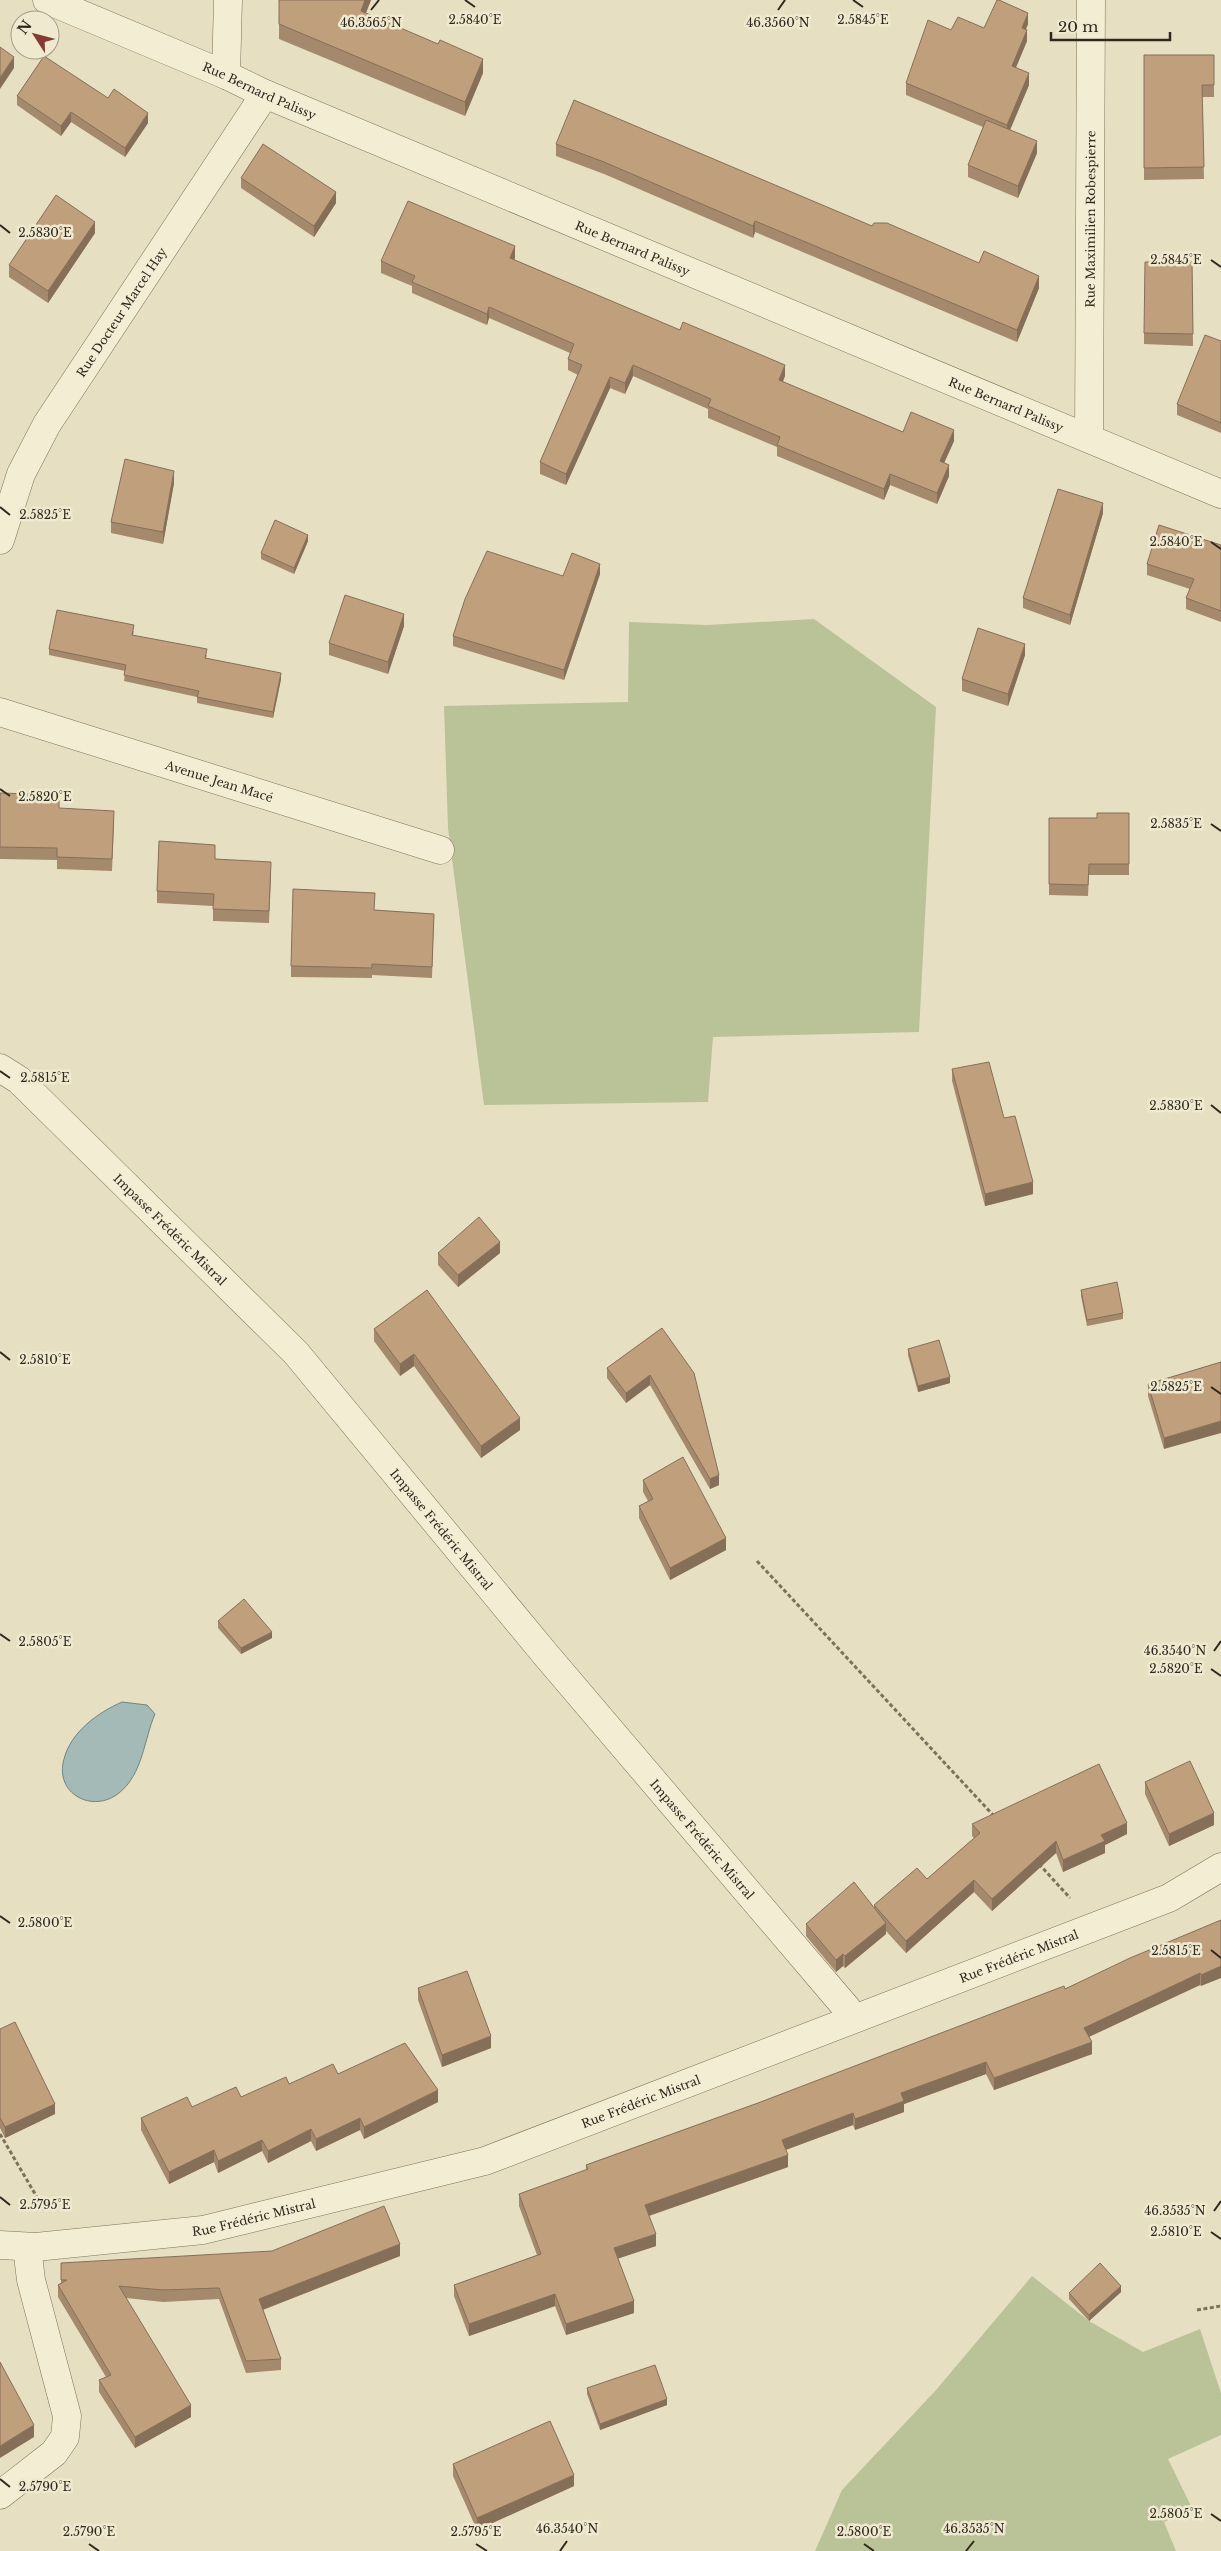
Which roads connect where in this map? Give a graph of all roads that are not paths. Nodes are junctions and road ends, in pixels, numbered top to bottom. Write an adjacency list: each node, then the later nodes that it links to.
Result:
1 (47, 0): 4 (street, Rue Bernard Palissy)
2 (228, 0): 4 (street)
3 (1091, 0): 6 (street, Rue Maximilien Robespierre)
4 (226, 75): 5 (street, Rue Bernard Palissy)
5 (264, 94): 6 (street, Rue Bernard Palissy); 8 (street, Rue Docteur Marcel Hay)
6 (1090, 438): 7 (street, Rue Bernard Palissy)
7 (1221, 494)
8 (0, 540)
9 (0, 712): 10 (street, Avenue Jean Macé)
10 (440, 850)
11 (0, 1068): 13 (street, Impasse Frédéric Mistral)
12 (1221, 1867): 13 (street, Rue Frédéric Mistral)
13 (855, 2018): 15 (street, Rue Frédéric Mistral)
14 (0, 2245): 15 (street, Rue Frédéric Mistral)
15 (42, 2246): 16 (street)
16 (0, 2495)

